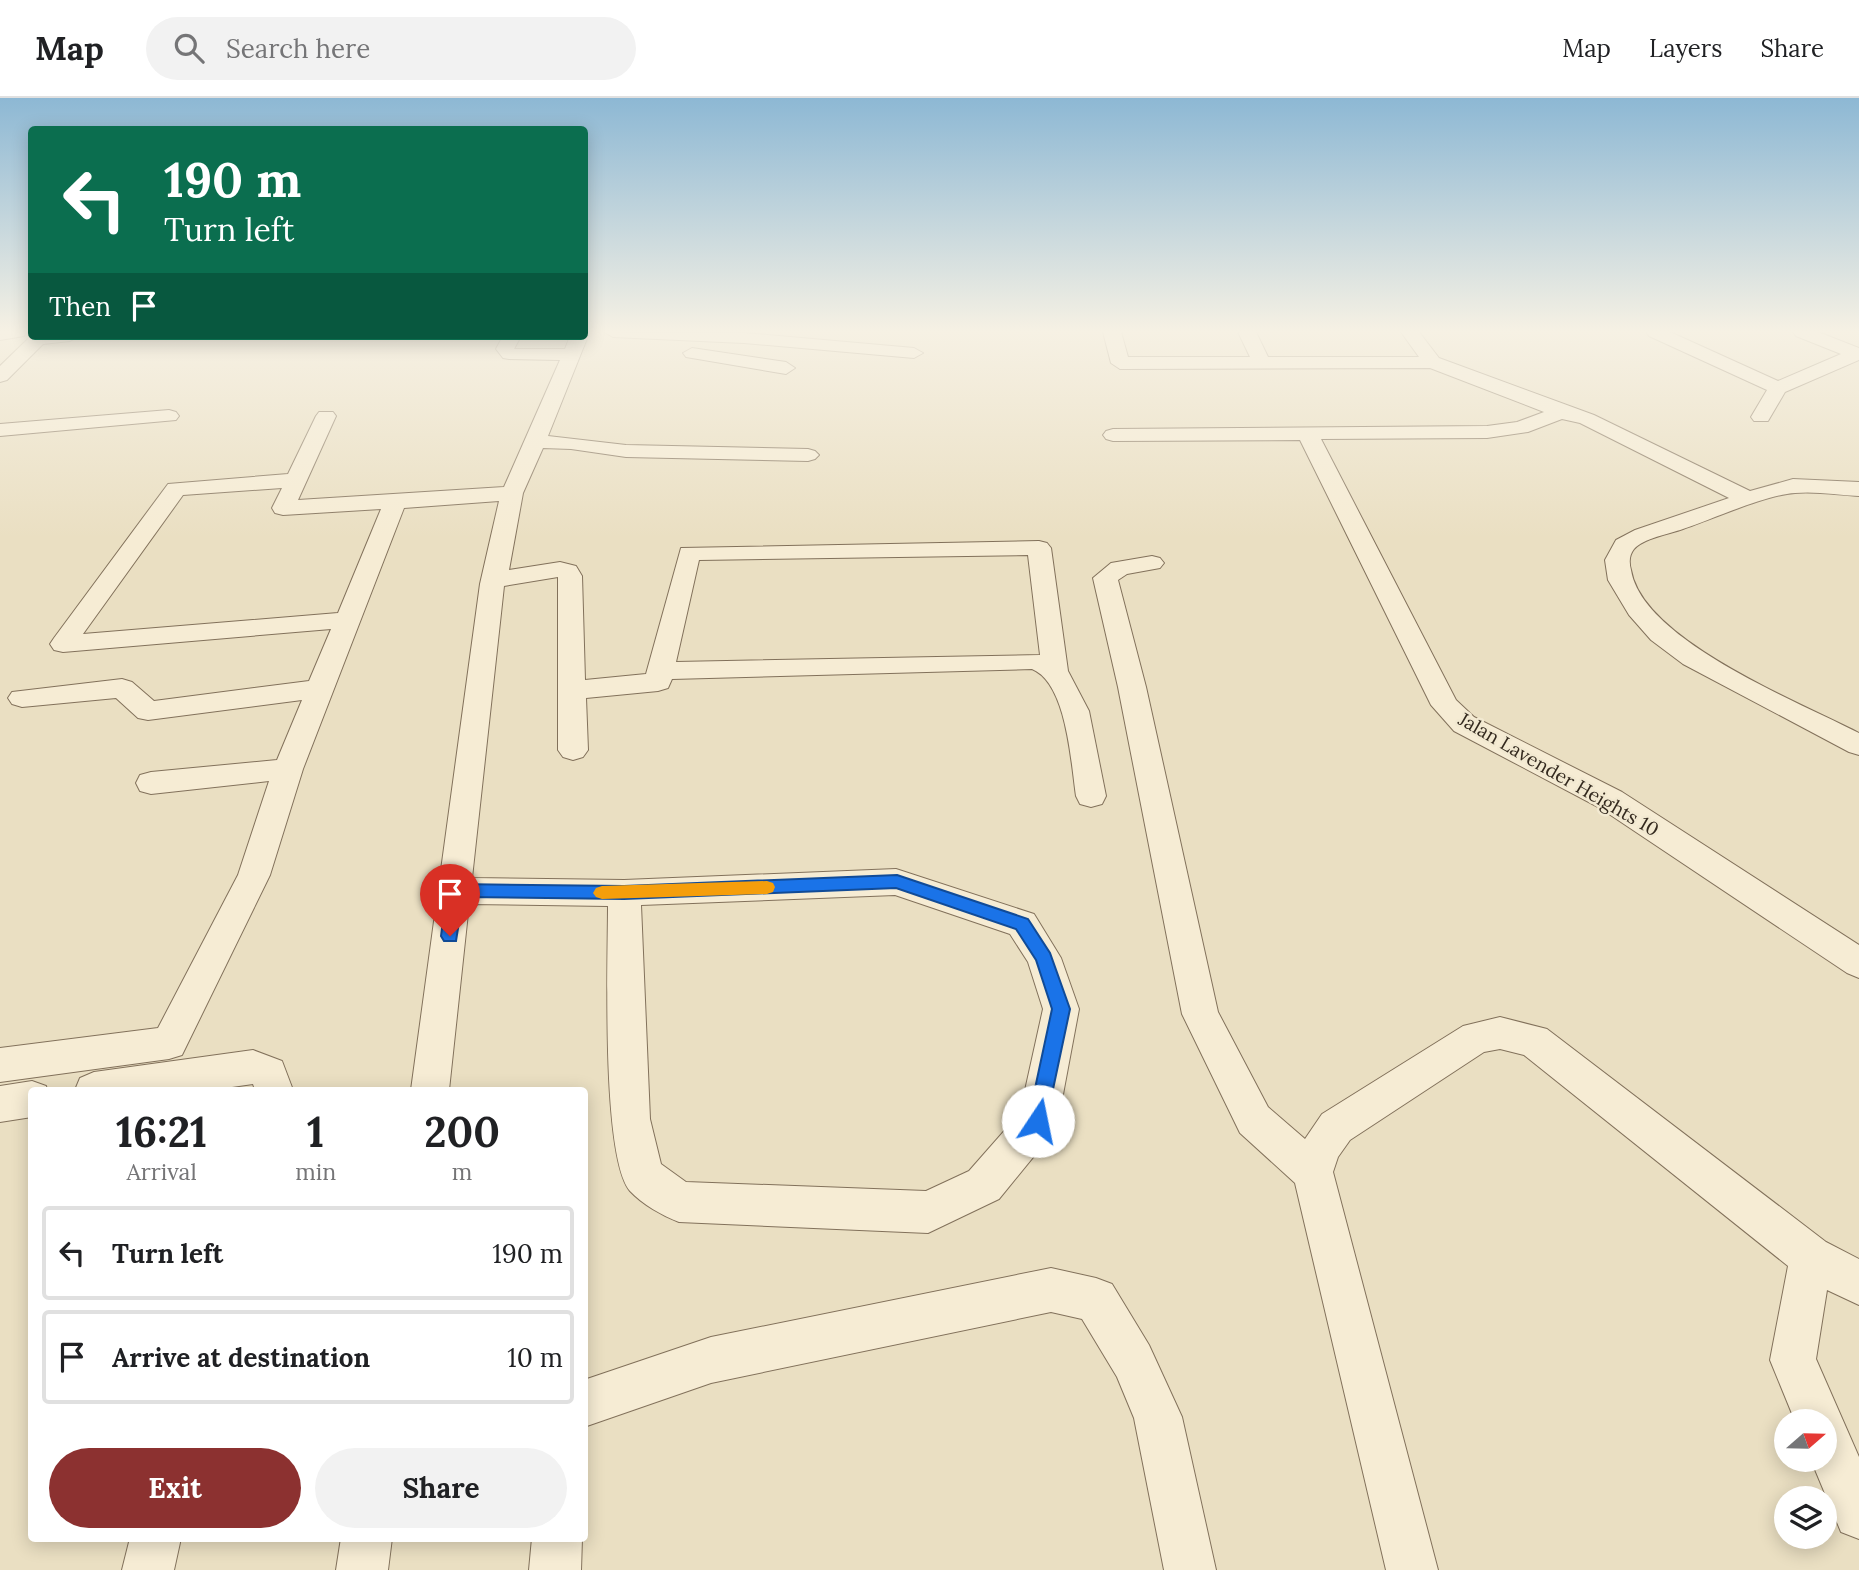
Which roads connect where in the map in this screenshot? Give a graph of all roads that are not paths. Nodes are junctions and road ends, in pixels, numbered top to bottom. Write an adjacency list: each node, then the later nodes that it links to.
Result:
1 (553, 401): 11 (street)
2 (1533, 401): 4 (street)
3 (1770, 401): 7 (street)
4 (1562, 412): 9 (street); 16 (street)
5 (169, 416): 8 (street)
6 (326, 416): 13 (street)
7 (1761, 417)
8 (0, 430)
9 (1307, 433): 10 (street); 33 (street, Jalan Lavender Heights 10)
10 (1113, 435)
11 (536, 442): 12 (street); 15 (street)
12 (808, 455)
13 (296, 480): 17 (street); 20 (street)
14 (1859, 489): 16 (street)
15 (512, 493): 17 (street); 19 (street)
16 (1748, 499): 26 (street)
17 (395, 502): 20 (street)
18 (1152, 562): 40 (street)
19 (495, 580): 24 (street); 31 (street)
20 (348, 620): 23 (street)
21 (661, 671): 22 (street); 22 (street); 24 (street)
22 (1055, 671): 30 (street)
23 (320, 689): 25 (street); 28 (street)
24 (572, 690): 27 (street)
25 (22, 698)
26 (1859, 745)
27 (573, 750)
28 (288, 768): 29 (street); 34 (street)
29 (151, 783)
30 (1091, 796)
31 (455, 891): 32 (street); 37 (street)
32 (624, 893): 32 (street)
33 (1859, 962)
34 (0, 1065)
35 (115, 1087): 36 (street)
36 (273, 1087)
37 (430, 1087)
38 (28, 1100): 39 (street)
39 (0, 1104)
40 (1313, 1172): 41 (street); 54 (street)
41 (1811, 1257): 42 (street); 44 (street)
42 (1859, 1283)
43 (588, 1403): 53 (street)
44 (1814, 1409)
45 (1838, 1466): 46 (street)
46 (1859, 1514)
47 (155, 1542): 50 (street)
48 (366, 1542): 51 (street)
49 (557, 1542): 52 (street)
50 (148, 1570)
51 (362, 1570)
52 (555, 1570)
53 (1191, 1570)
54 (1412, 1570)

